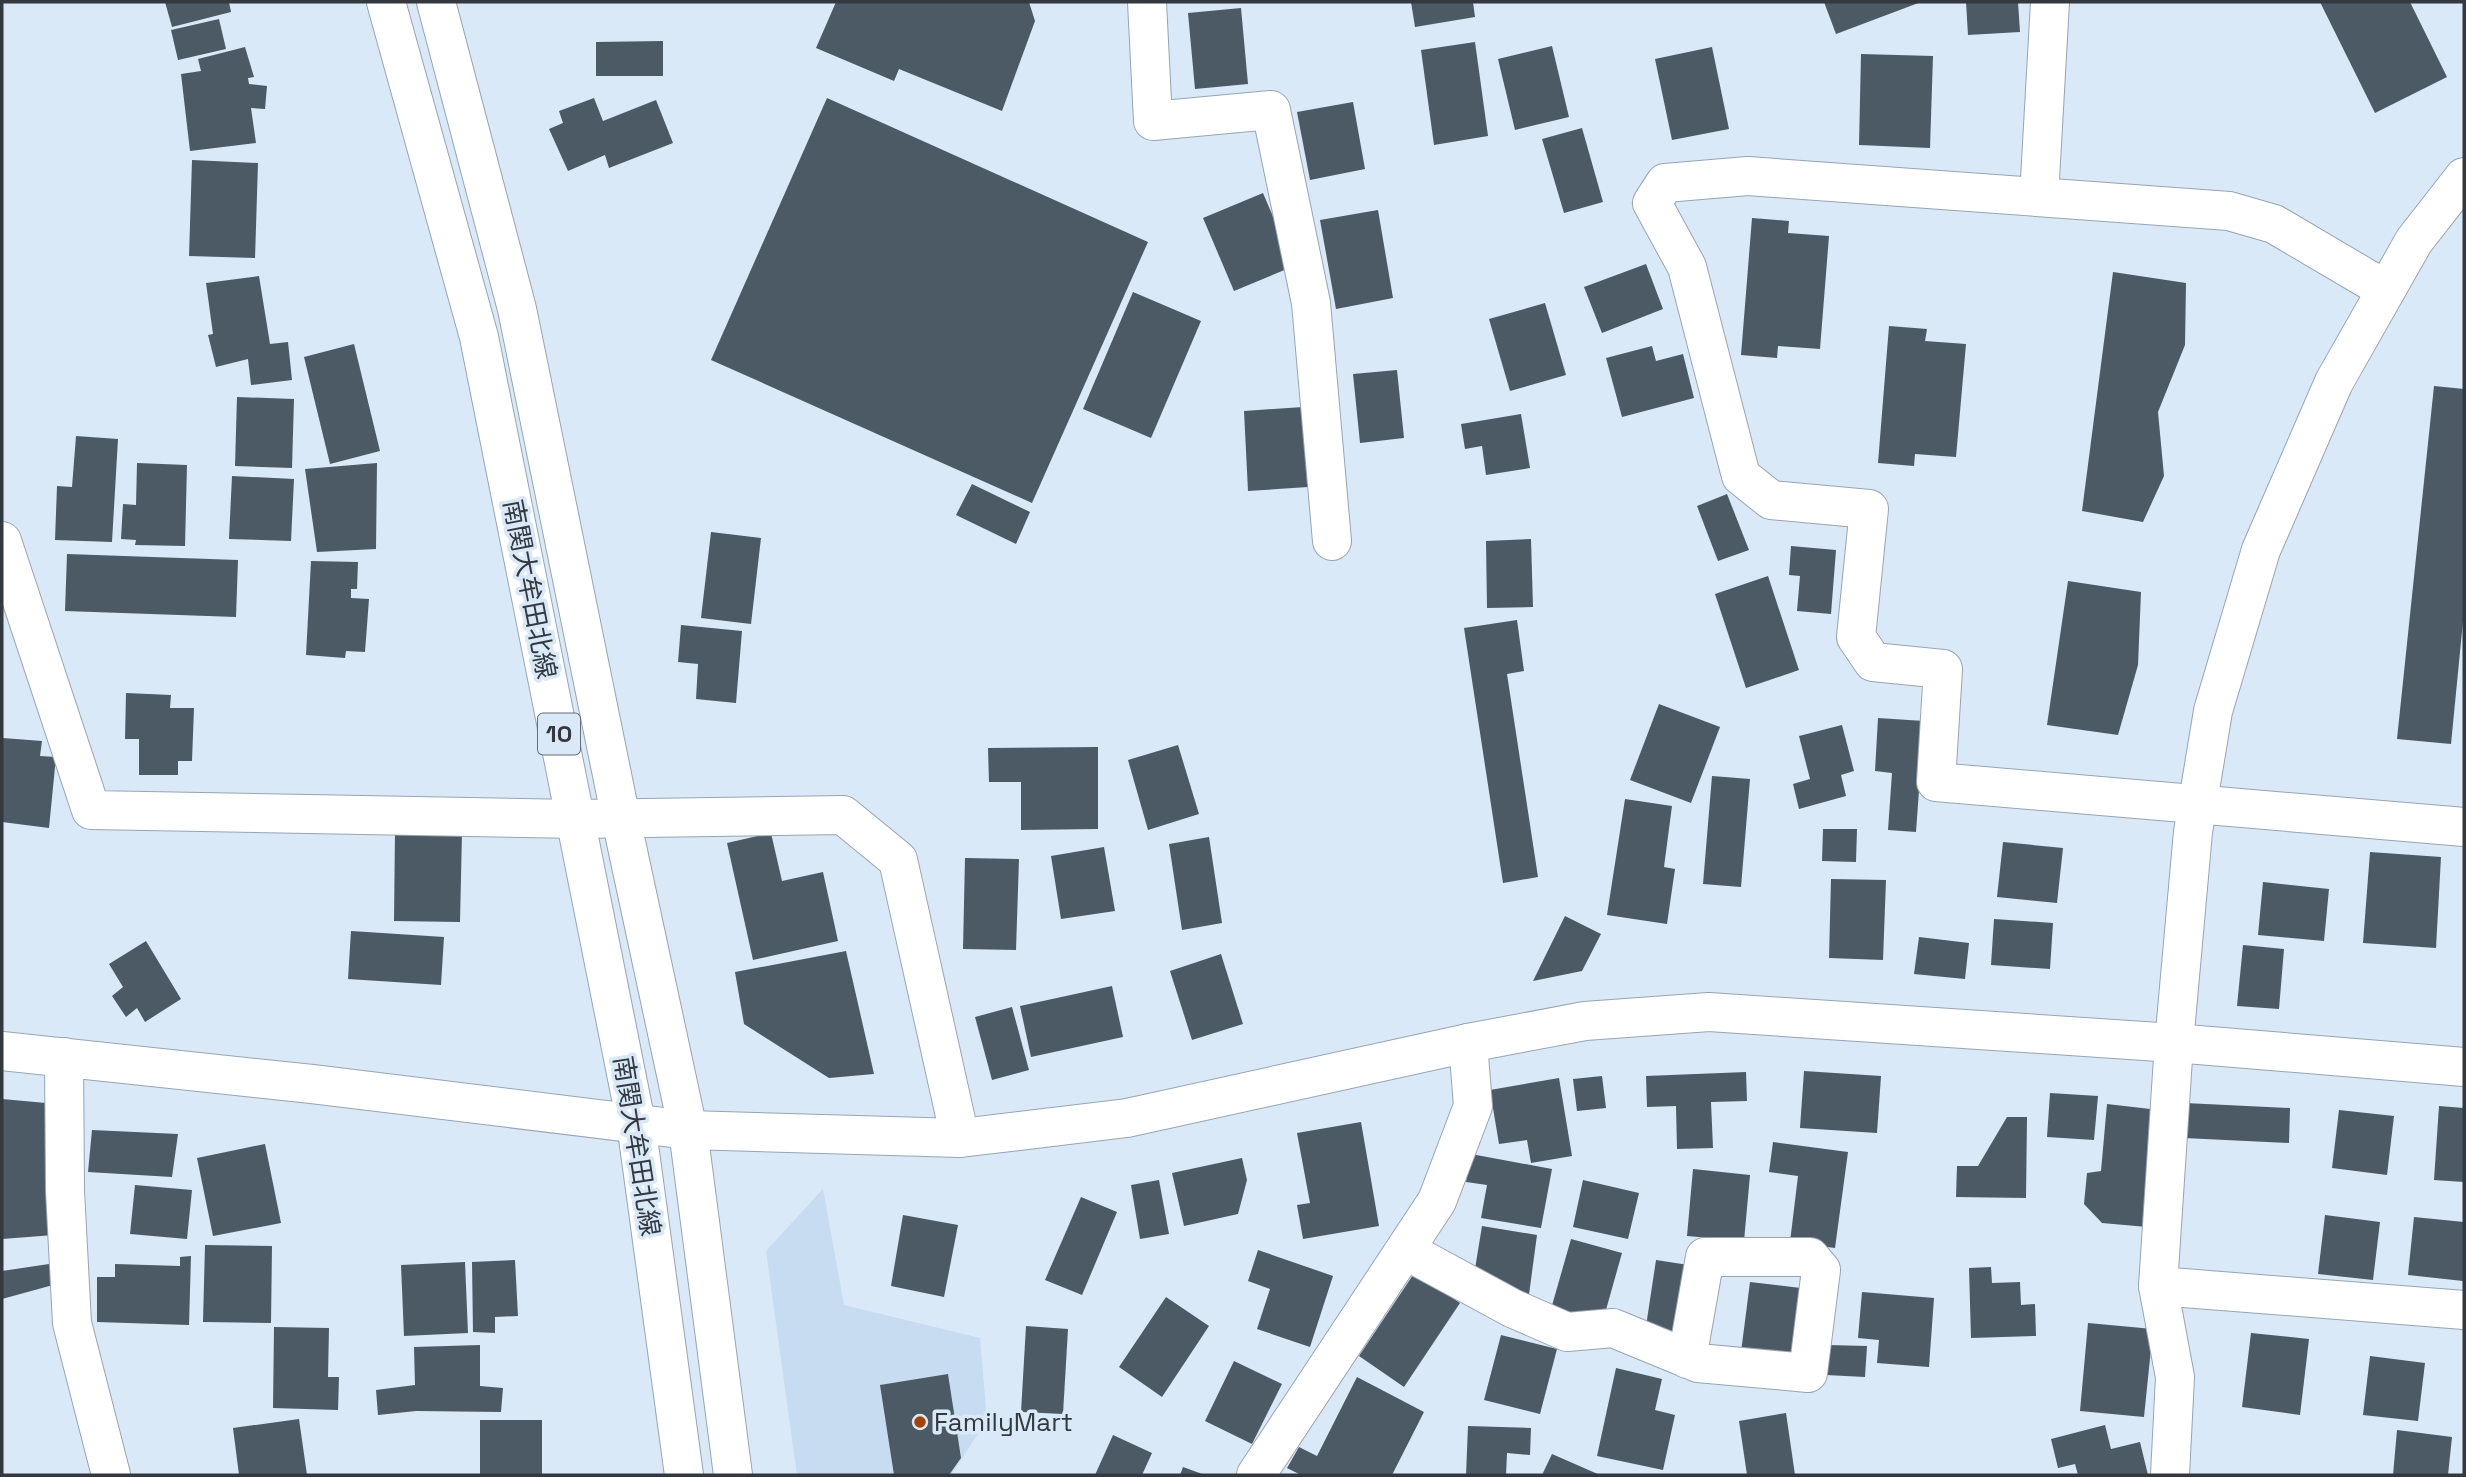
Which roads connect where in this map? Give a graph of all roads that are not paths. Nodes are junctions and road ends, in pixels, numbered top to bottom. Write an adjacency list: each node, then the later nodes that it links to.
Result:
1 (386, 2): 12 (street, 南関大牟田北線 / 10)
2 (436, 2): 11 (street, 南関大牟田北線 / 10)
3 (1147, 2): 9 (street)
4 (2050, 2): 6 (street)
5 (2464, 177): 7 (street)
6 (2039, 197): 7 (street); 10 (street)
7 (2386, 290): 10 (street)
8 (2, 541): 12 (street)
9 (1332, 541)
10 (2198, 805): 13 (street); 15 (street)
11 (621, 819): 12 (street); 20 (street, 南関大牟田北線 / 10); 21 (street)
12 (576, 820): 19 (street, 南関大牟田北線 / 10)
13 (2464, 827)
14 (1468, 1043): 15 (street); 21 (street); 22 (street)
15 (2174, 1043): 18 (street); 23 (street)
16 (2, 1051): 17 (street)
17 (64, 1057): 19 (street); 27 (street)
18 (2464, 1067)
19 (636, 1123): 20 (street); 28 (street, 南関大牟田北線 / 10)
20 (688, 1130): 21 (street); 29 (street, 南関大牟田北線 / 10)
21 (960, 1138)
22 (1405, 1250): 25 (street); 26 (street)
23 (2158, 1286): 24 (street); 30 (street)
24 (2464, 1310)
25 (1687, 1359)
26 (1260, 1473)
27 (111, 1475)
28 (684, 1475)
29 (733, 1475)
30 (2170, 1475)

